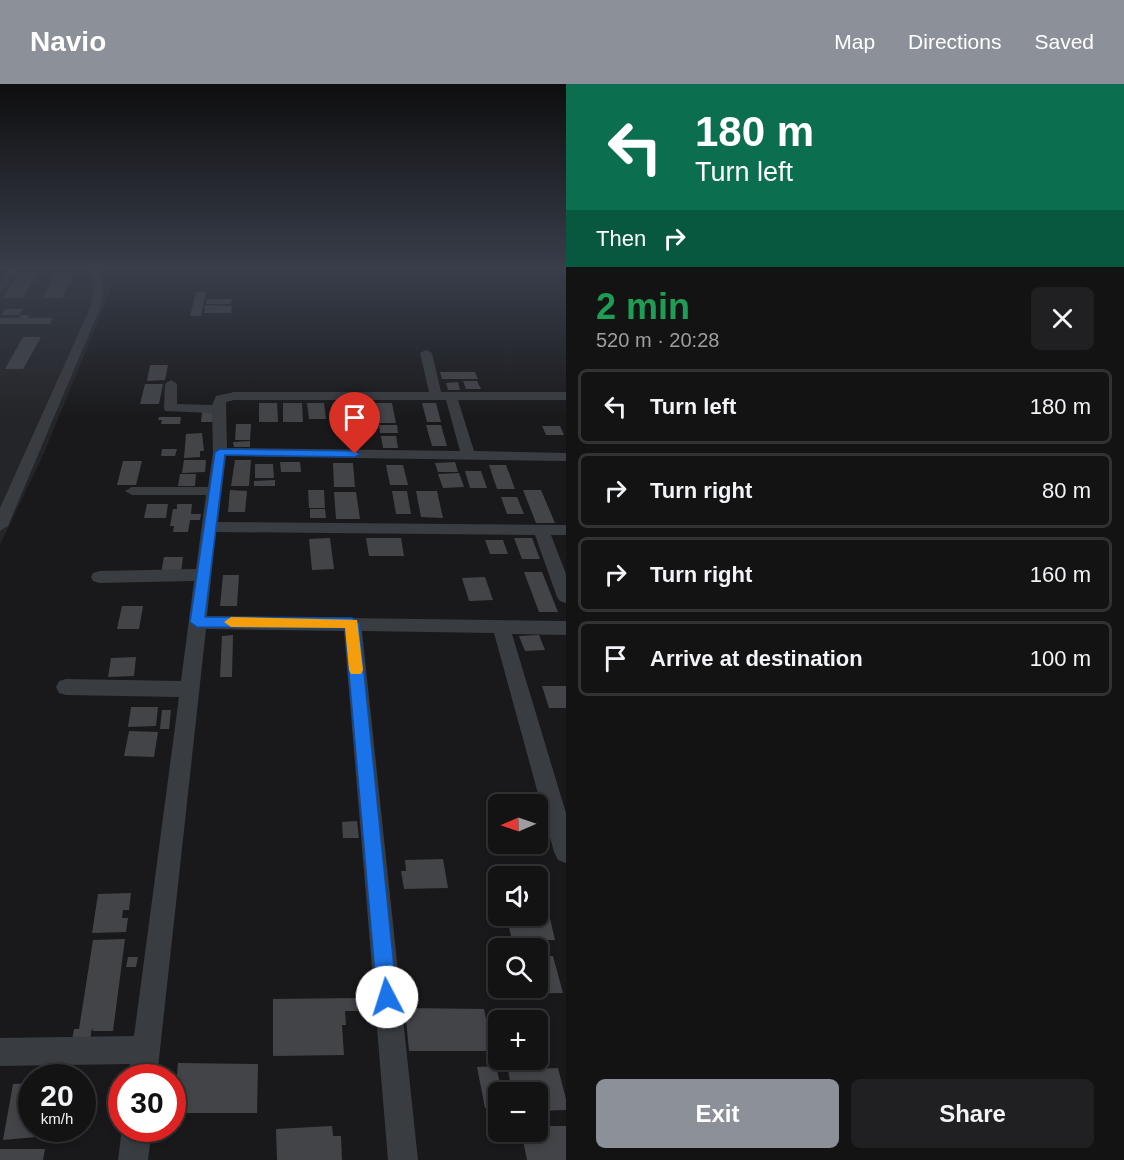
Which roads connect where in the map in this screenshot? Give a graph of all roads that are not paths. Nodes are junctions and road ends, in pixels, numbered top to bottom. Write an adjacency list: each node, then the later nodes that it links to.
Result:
1 (91, 318): 13 (street)
2 (426, 353): 4 (street)
3 (171, 384): 7 (street)
4 (436, 396): 5 (street); 7 (street)
5 (451, 396): 6 (street); 9 (street)
6 (566, 396)
7 (218, 409): 8 (street)
8 (220, 452): 9 (street); 12 (street)
9 (468, 456): 10 (street)
10 (566, 457)
11 (132, 491): 12 (street)
12 (215, 491): 14 (street)
13 (0, 526)
14 (208, 527): 15 (street); 17 (street)
15 (541, 530): 16 (street); 19 (street)
16 (566, 530)
17 (204, 575): 18 (street); 20 (street)
18 (99, 577)
19 (566, 597)
20 (197, 622): 21 (street); 25 (street)
21 (352, 623): 22 (street); 31 (street)
22 (501, 626): 23 (street); 26 (street)
23 (566, 628)
24 (66, 687): 25 (street)
25 (190, 689): 28 (street)
26 (566, 852)
27 (0, 1052): 28 (street)
28 (144, 1063)
29 (135, 1142): 30 (street)
30 (133, 1160)
31 (402, 1160)

